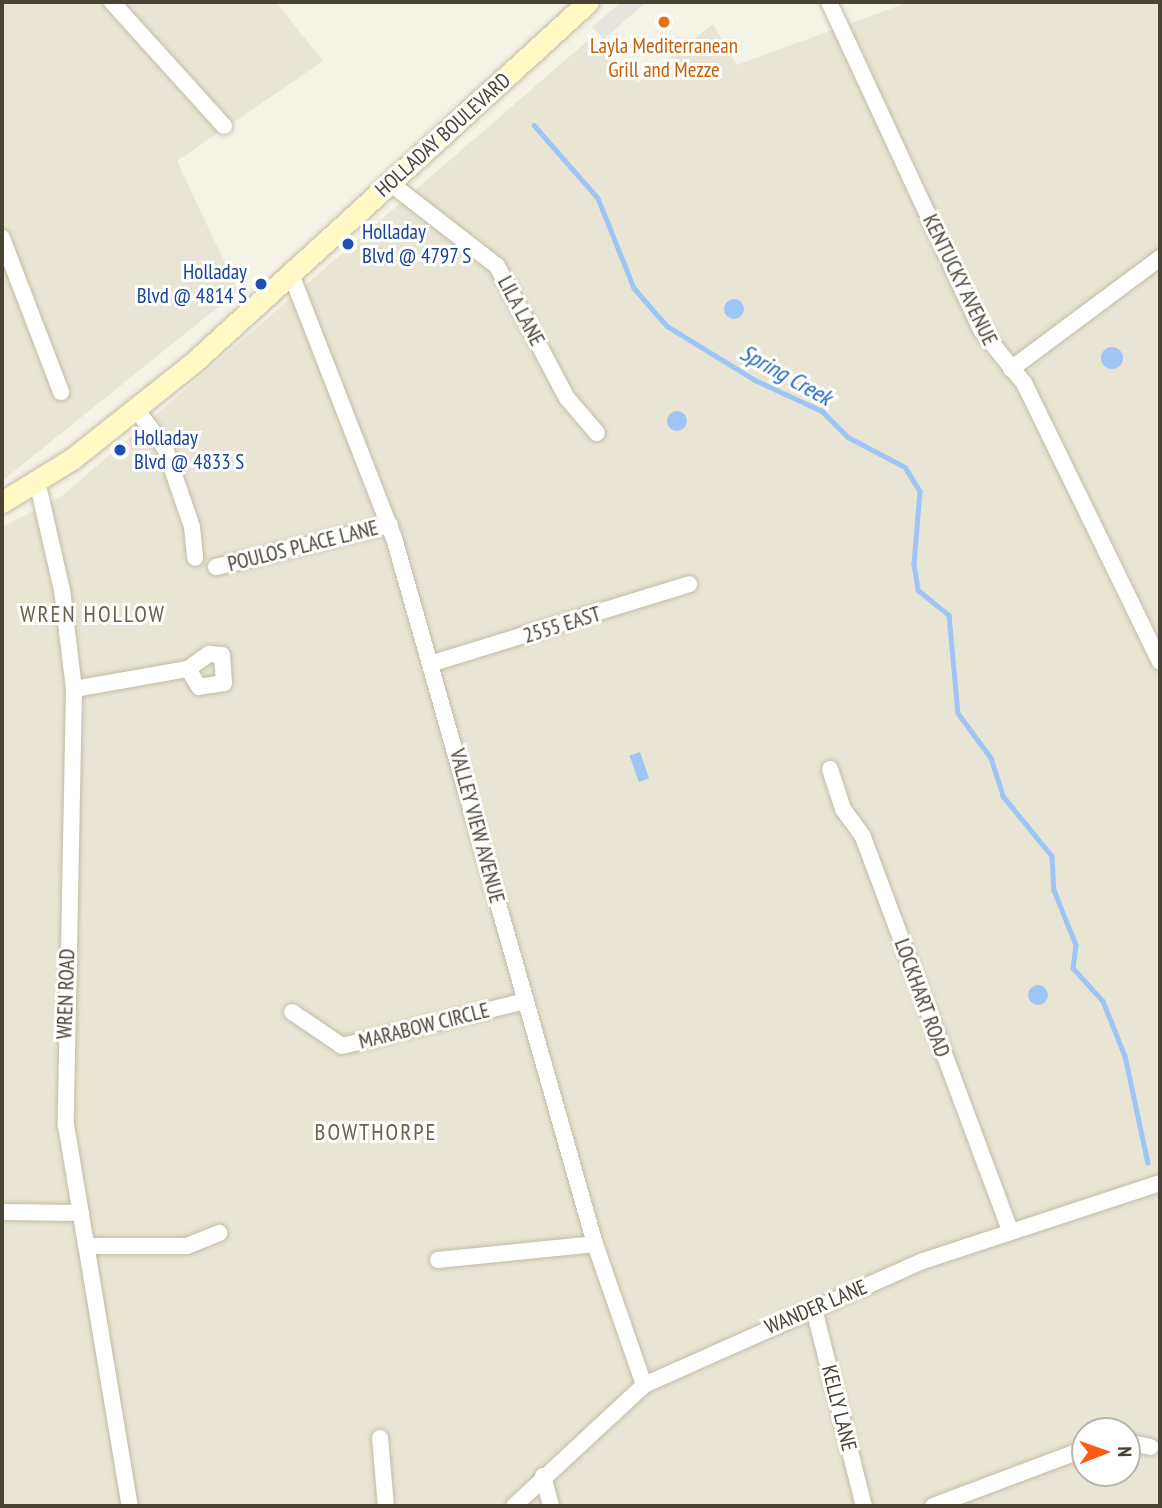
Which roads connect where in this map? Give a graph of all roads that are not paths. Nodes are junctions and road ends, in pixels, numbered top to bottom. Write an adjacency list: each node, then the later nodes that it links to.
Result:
1 (112, 2): 4 (street)
2 (588, 2): 5 (main road, HOLLADAY BOULEVARD)
3 (829, 2): 9 (street, KENTUCKY AVENUE)
4 (225, 126)
5 (390, 183): 8 (main road, HOLLADAY BOULEVARD); 12 (street, LILA LANE)
6 (2, 238): 10 (street)
7 (1160, 258): 9 (street)
8 (291, 274): 11 (main road, HOLLADAY BOULEVARD); 15 (street, VALLEY VIEW AVENUE)
9 (1011, 369): 20 (street, KENTUCKY AVENUE)
10 (61, 392)
11 (136, 410): 13 (main road, HOLLADAY BOULEVARD); 16 (street)
12 (597, 433)
13 (37, 481): 14 (main road, HOLLADAY BOULEVARD); 22 (street, WREN ROAD)
14 (2, 502)
15 (390, 525): 17 (street, POULOS PLACE LANE); 19 (street, VALLEY VIEW AVENUE)
16 (195, 558)
17 (216, 567)
18 (689, 584): 19 (street, 2555 EAST)
19 (433, 663): 24 (street, VALLEY VIEW AVENUE)
20 (1160, 663)
21 (188, 669): 22 (street)
22 (74, 689): 28 (street, WREN ROAD)
23 (830, 769): 29 (street, LOCKHART ROAD)
24 (525, 1001): 25 (street, MARABOW CIRCLE); 31 (street, VALLEY VIEW AVENUE)
25 (292, 1012)
26 (1160, 1183): 29 (street, WANDER LANE)
27 (2, 1212): 28 (street)
28 (81, 1213): 32 (street, WREN ROAD)
29 (1010, 1230): 34 (street, WANDER LANE)
30 (220, 1233): 32 (street)
31 (595, 1244): 33 (street); 35 (street, VALLEY VIEW AVENUE)
32 (86, 1246): 41 (street, WREN ROAD)
33 (438, 1260)
34 (814, 1309): 35 (street, WANDER LANE); 45 (street, KELLY LANE)
35 (644, 1385): 40 (street, WANDER LANE)
36 (380, 1438): 42 (street)
37 (1141, 1445): 38 (street)
38 (1150, 1447)
39 (1071, 1454): 46 (street)
40 (543, 1475): 43 (street, WANDER LANE); 44 (street)
41 (130, 1506)
42 (386, 1506)
43 (514, 1506)
44 (551, 1506)
45 (864, 1506)
46 (933, 1506)

